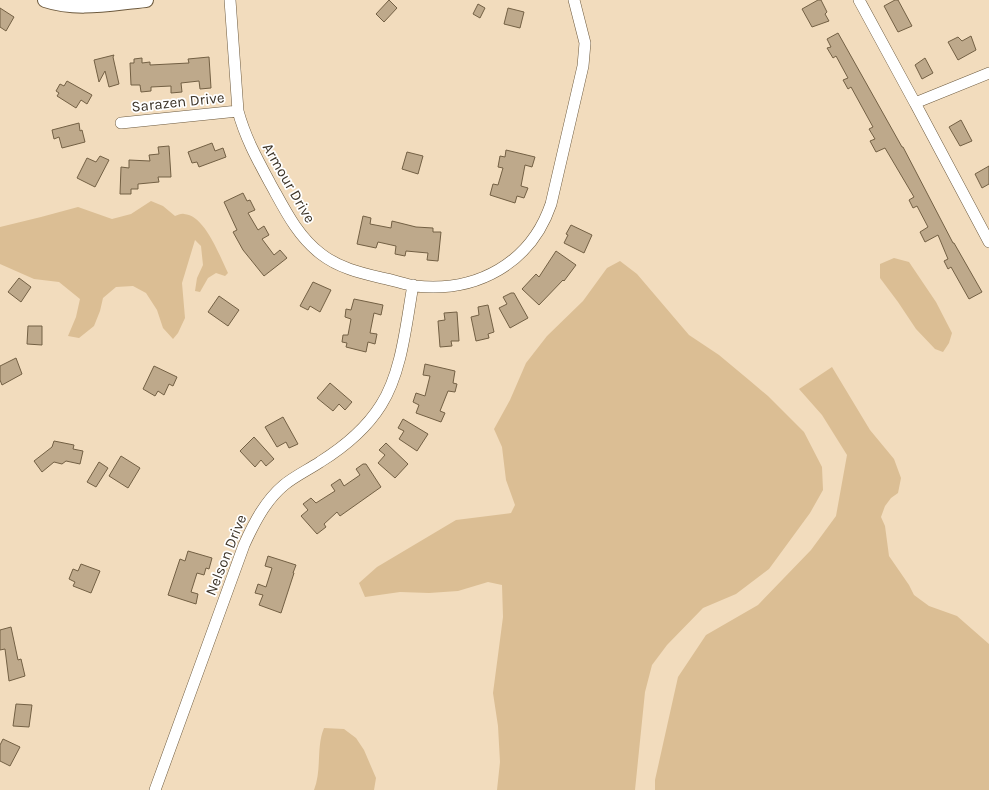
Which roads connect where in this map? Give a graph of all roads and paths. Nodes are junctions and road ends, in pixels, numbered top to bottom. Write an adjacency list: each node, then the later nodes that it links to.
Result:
1 (45, 0): 2 (street)
2 (146, 0)
3 (230, 0): 8 (street, Armour Drive)
4 (574, 0): 11 (street, Armour Drive)
5 (859, 0): 7 (street)
6 (989, 72): 7 (street)
7 (916, 103): 10 (street)
8 (238, 111): 9 (street, Sarazen Drive); 11 (street, Armour Drive)
9 (121, 123)
10 (989, 242)
11 (413, 285): 12 (street, Nelson Drive)
12 (155, 790)

